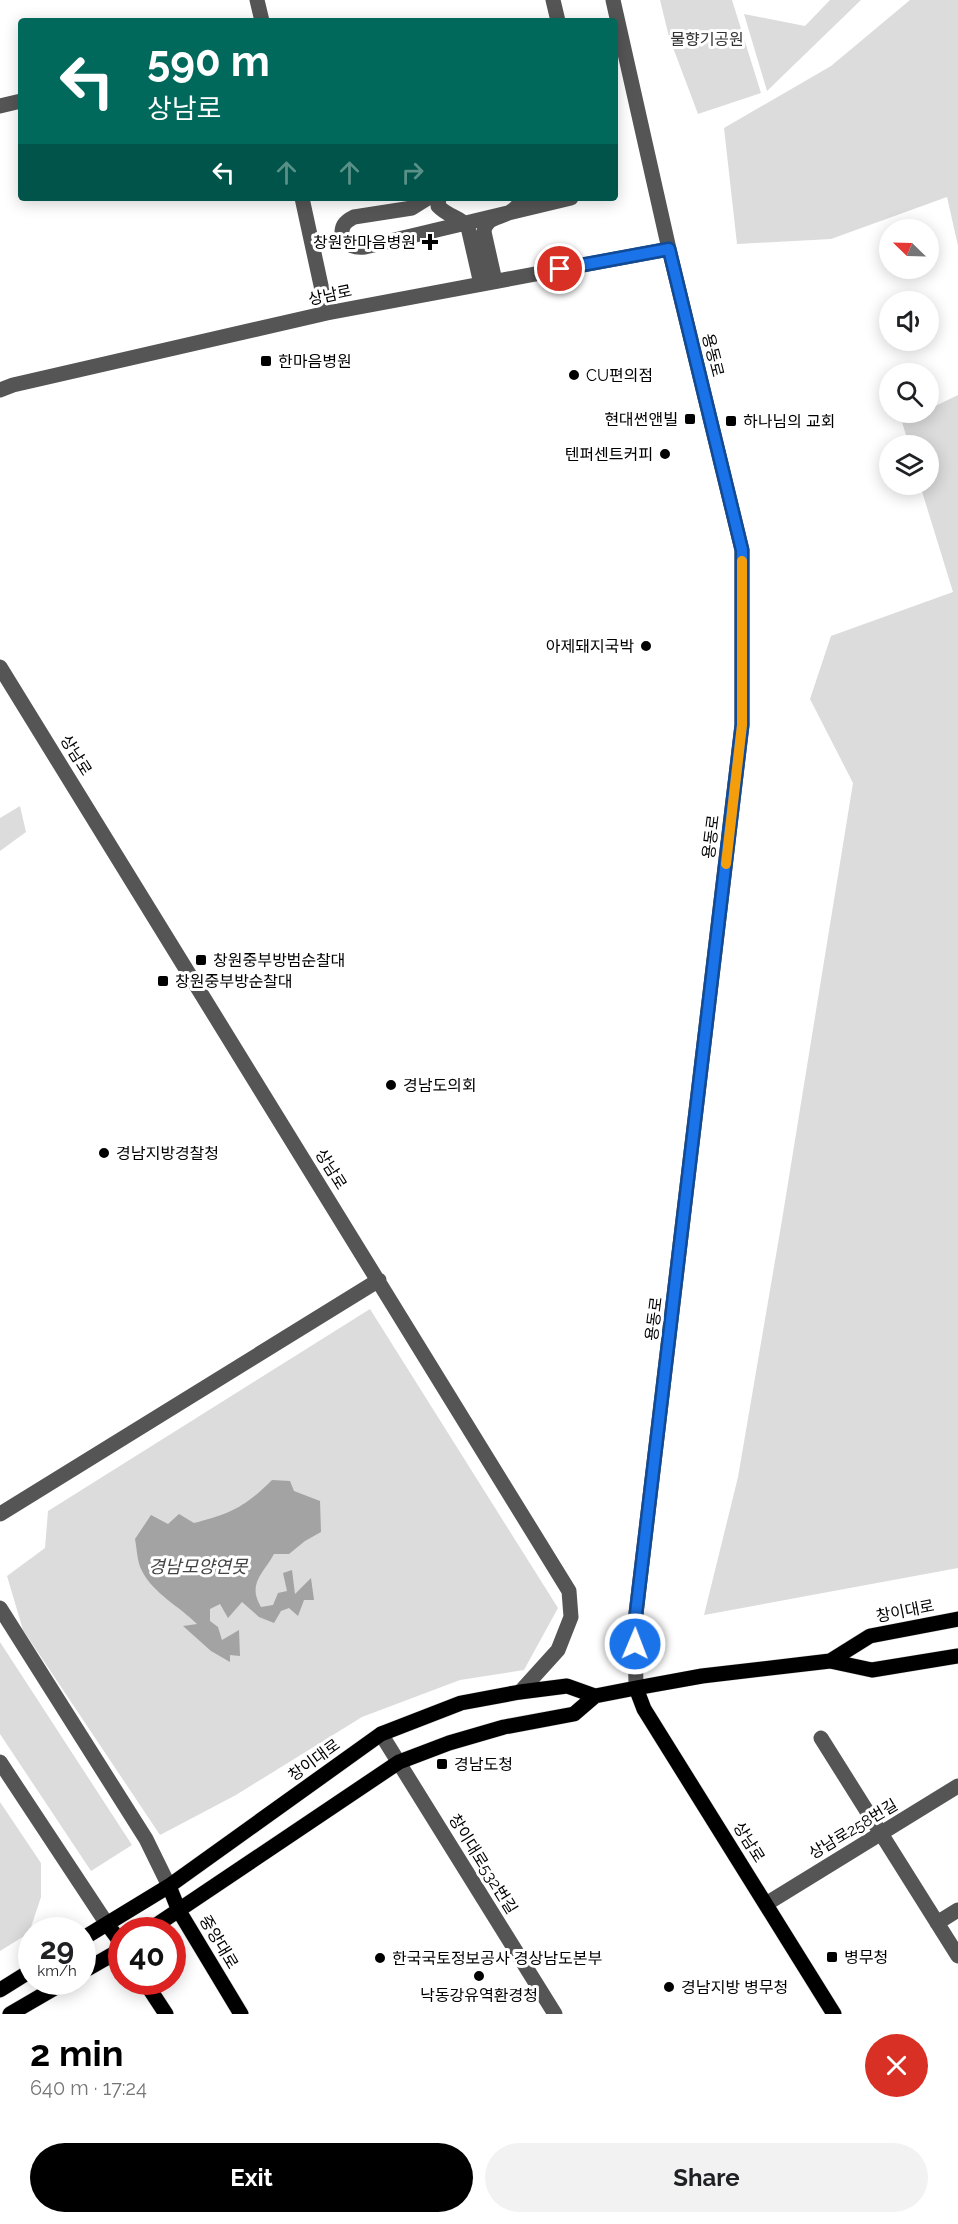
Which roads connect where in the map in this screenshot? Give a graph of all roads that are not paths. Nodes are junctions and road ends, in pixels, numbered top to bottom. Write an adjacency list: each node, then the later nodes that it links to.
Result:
1 (257, 0): 4 (street)
2 (554, 0): 5 (street)
3 (613, 0): 6 (street, 용동로)
4 (261, 18)
5 (557, 18)
6 (617, 18)
7 (618, 22): 17 (street, 용동로)
8 (18, 102): 9 (street)
9 (0, 106)
10 (303, 201): 19 (street)
11 (423, 201): 16 (street)
12 (439, 201): 16 (street)
13 (521, 201): 15 (street)
14 (558, 201): 15 (street)
15 (508, 213): 16 (street); 18 (street)
16 (466, 224): 18 (street)
17 (669, 249): 18 (street, 상남로); 28 (street, 용동로)
18 (488, 283): 19 (street, 상남로)
19 (327, 313): 20 (street, 상남로)
20 (0, 390)
21 (0, 667): 22 (street, 상남로)
22 (379, 1280): 23 (street); 29 (street, 상남로)
23 (0, 1514)
24 (0, 1608): 37 (street)
25 (958, 1619): 27 (main road, 창이대로)
26 (958, 1656): 27 (main road, 창이대로)
27 (830, 1661): 28 (main road, 창이대로)
28 (636, 1688): 30 (main road, 창이대로); 38 (main road, 상남로)
29 (520, 1692): 30 (main road, 창이대로); 31 (main road, 창이대로)
30 (595, 1696): 34 (main road, 창이대로)
31 (381, 1734): 34 (street, 창이대로532번길); 37 (main road, 창이대로)
32 (821, 1738): 36 (street)
33 (0, 1762): 43 (street)
34 (399, 1762): 40 (main road, 창이대로); 53 (street, 창이대로532번길)
35 (958, 1786): 36 (street, 상남로258번길)
36 (881, 1833): 38 (street, 상남로258번길); 42 (street)
37 (169, 1886): 40 (main road, 중앙대로); 43 (main road, 창이대로)
38 (766, 1904): 54 (main road, 상남로)
39 (958, 1910): 42 (street)
40 (179, 1911): 41 (main road, 창이대로); 52 (main road, 중앙대로)
41 (170, 1917)
42 (937, 1923): 45 (street)
43 (107, 1924): 44 (main road, 창이대로)
44 (96, 1931)
45 (958, 1956)
46 (18, 1979): 47 (main road)
47 (0, 1990)
48 (42, 1995): 50 (main road)
49 (154, 1995): 51 (main road)
50 (9, 2014)
51 (166, 2014)
52 (241, 2014)
53 (555, 2014)
54 (834, 2014)

